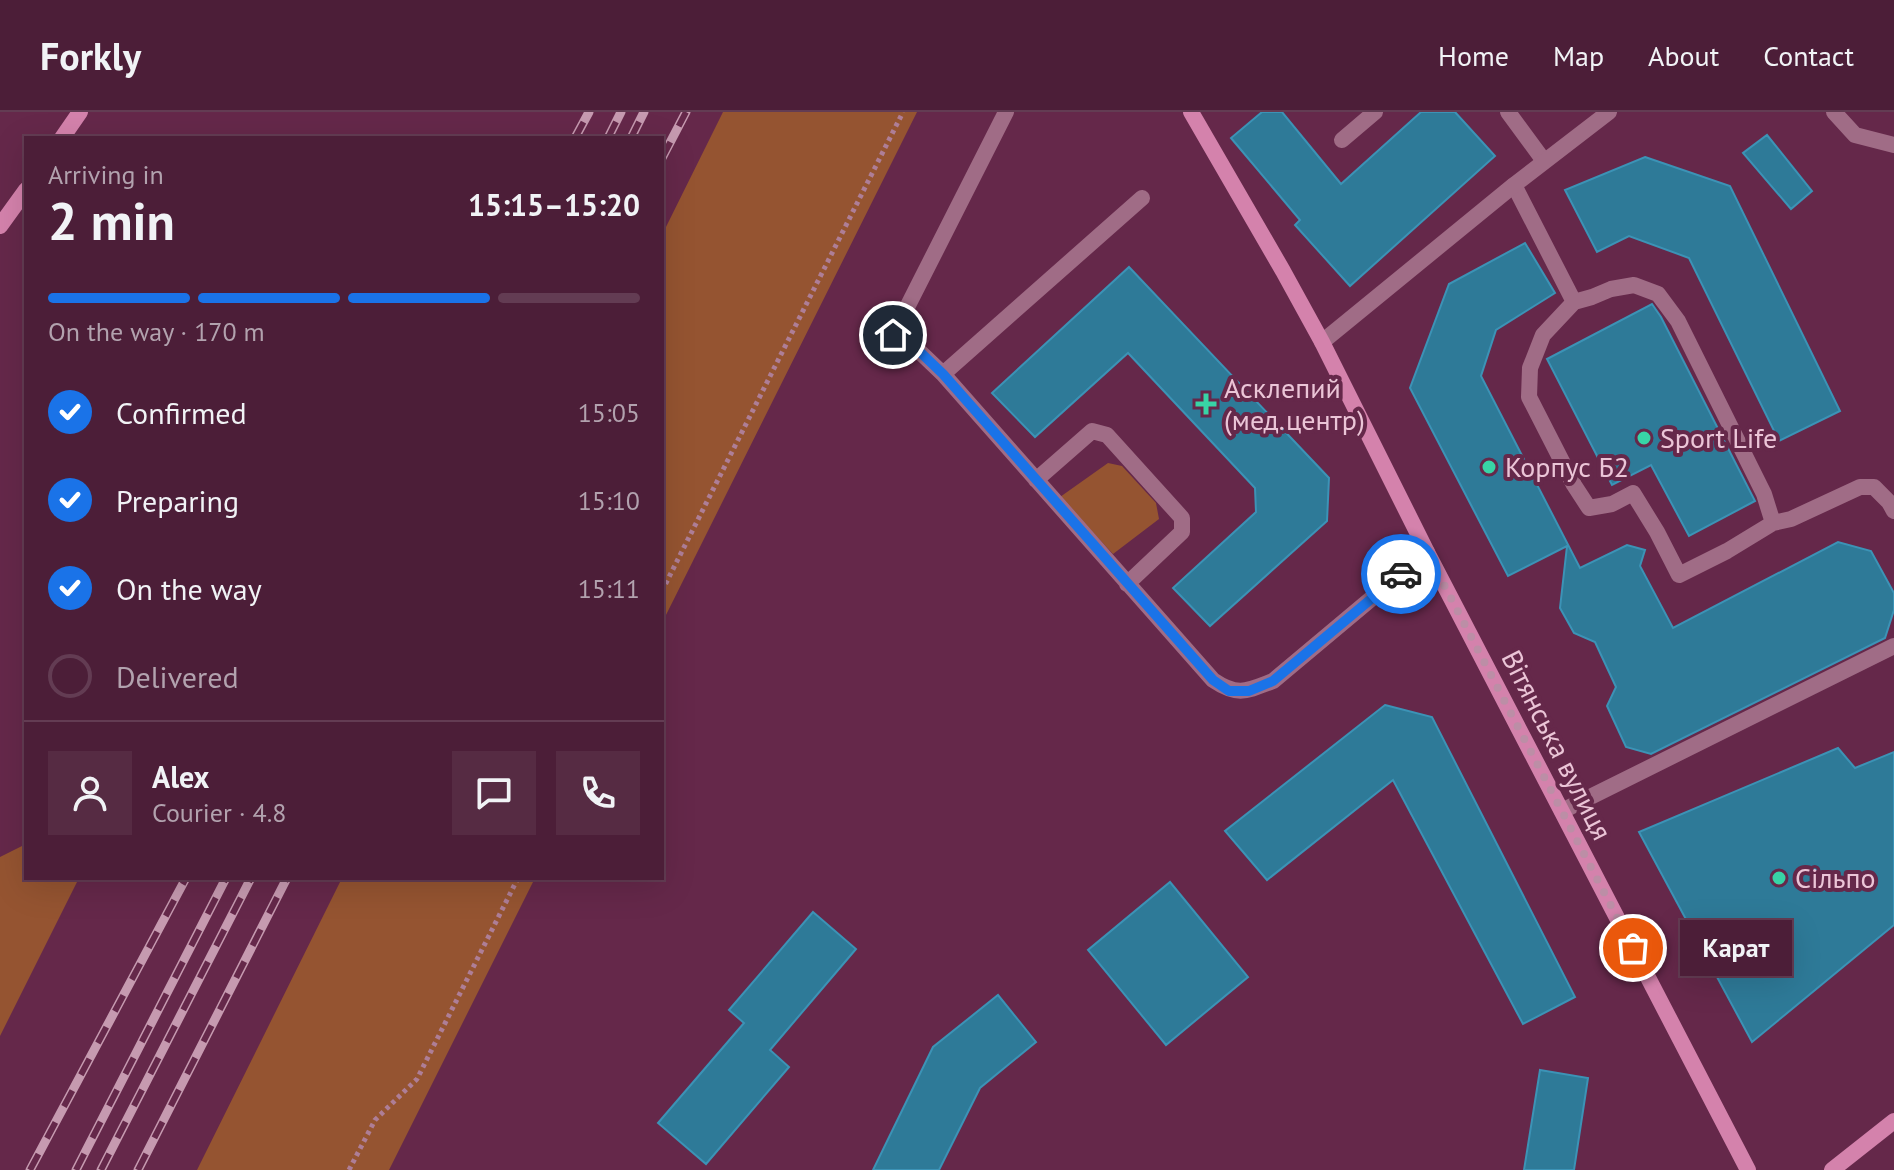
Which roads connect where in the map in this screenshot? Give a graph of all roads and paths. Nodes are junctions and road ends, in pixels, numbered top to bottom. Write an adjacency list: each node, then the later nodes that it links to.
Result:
1 (80, 112): 9 (street)
2 (903, 112): 25 (path)
3 (1006, 112): 19 (street)
4 (1191, 112): 18 (street, Вітянська вулиця)
5 (1375, 112): 10 (street)
6 (1508, 112): 12 (street)
7 (1609, 112): 12 (street)
8 (1834, 112): 11 (street)
9 (63, 136)
10 (1342, 140)
11 (1894, 145)
12 (1544, 161): 13 (street)
13 (1514, 185): 17 (street); 18 (street)
14 (24, 193): 16 (street)
15 (1142, 198): 19 (street)
16 (0, 226)
17 (1574, 302): 22 (street); 22 (street)
18 (1322, 342): 23 (street, Вітянська вулиця)
19 (943, 374): 20 (street)
20 (1036, 480): 24 (street); 24 (street)
21 (1894, 511): 22 (street)
22 (1773, 523)
23 (1427, 552): 24 (street); 27 (street, Вітянська вулиця)
24 (1127, 584)
25 (664, 587)
26 (1894, 646): 27 (street)
27 (1562, 811): 31 (street, Вітянська вулиця)
28 (517, 880): 30 (path)
29 (1894, 1121): 32 (street)
30 (349, 1170)
31 (1748, 1170)
32 (1832, 1170)

